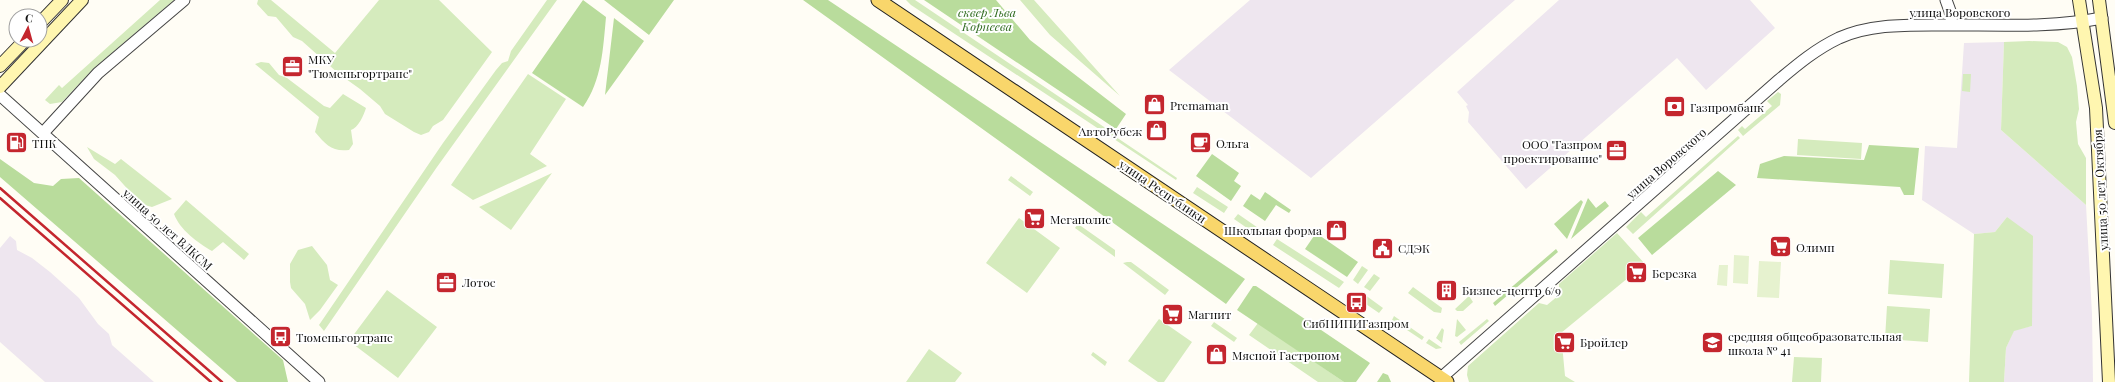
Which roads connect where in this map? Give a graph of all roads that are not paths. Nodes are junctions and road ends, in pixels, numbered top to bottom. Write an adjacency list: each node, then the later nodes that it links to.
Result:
1 (62, 0): 8 (main road)
2 (82, 0): 14 (main road)
3 (184, 0): 17 (street)
4 (878, 0): 18 (main road, улица Республики)
5 (1946, 0): 11 (street)
6 (2079, 0): 10 (main road, улица 50 лет Октября)
7 (2099, 0): 9 (main road, улица 50 лет Октября)
8 (48, 15)
9 (2102, 18): 10 (street, улица Воровского); 16 (main road, улица 50 лет Октября)
10 (2083, 21): 11 (street, улица Воровского); 20 (main road, улица 50 лет Октября)
11 (1952, 24): 18 (street, улица Воровского)
12 (17, 48): 13 (main road)
13 (0, 66)
14 (0, 87)
15 (0, 95): 17 (street, улица 50 лет ВЛКСМ)
16 (2115, 123)
17 (43, 133): 19 (street, улица 50 лет ВЛКСМ)
18 (1444, 380)
19 (319, 382)
20 (2109, 382)

